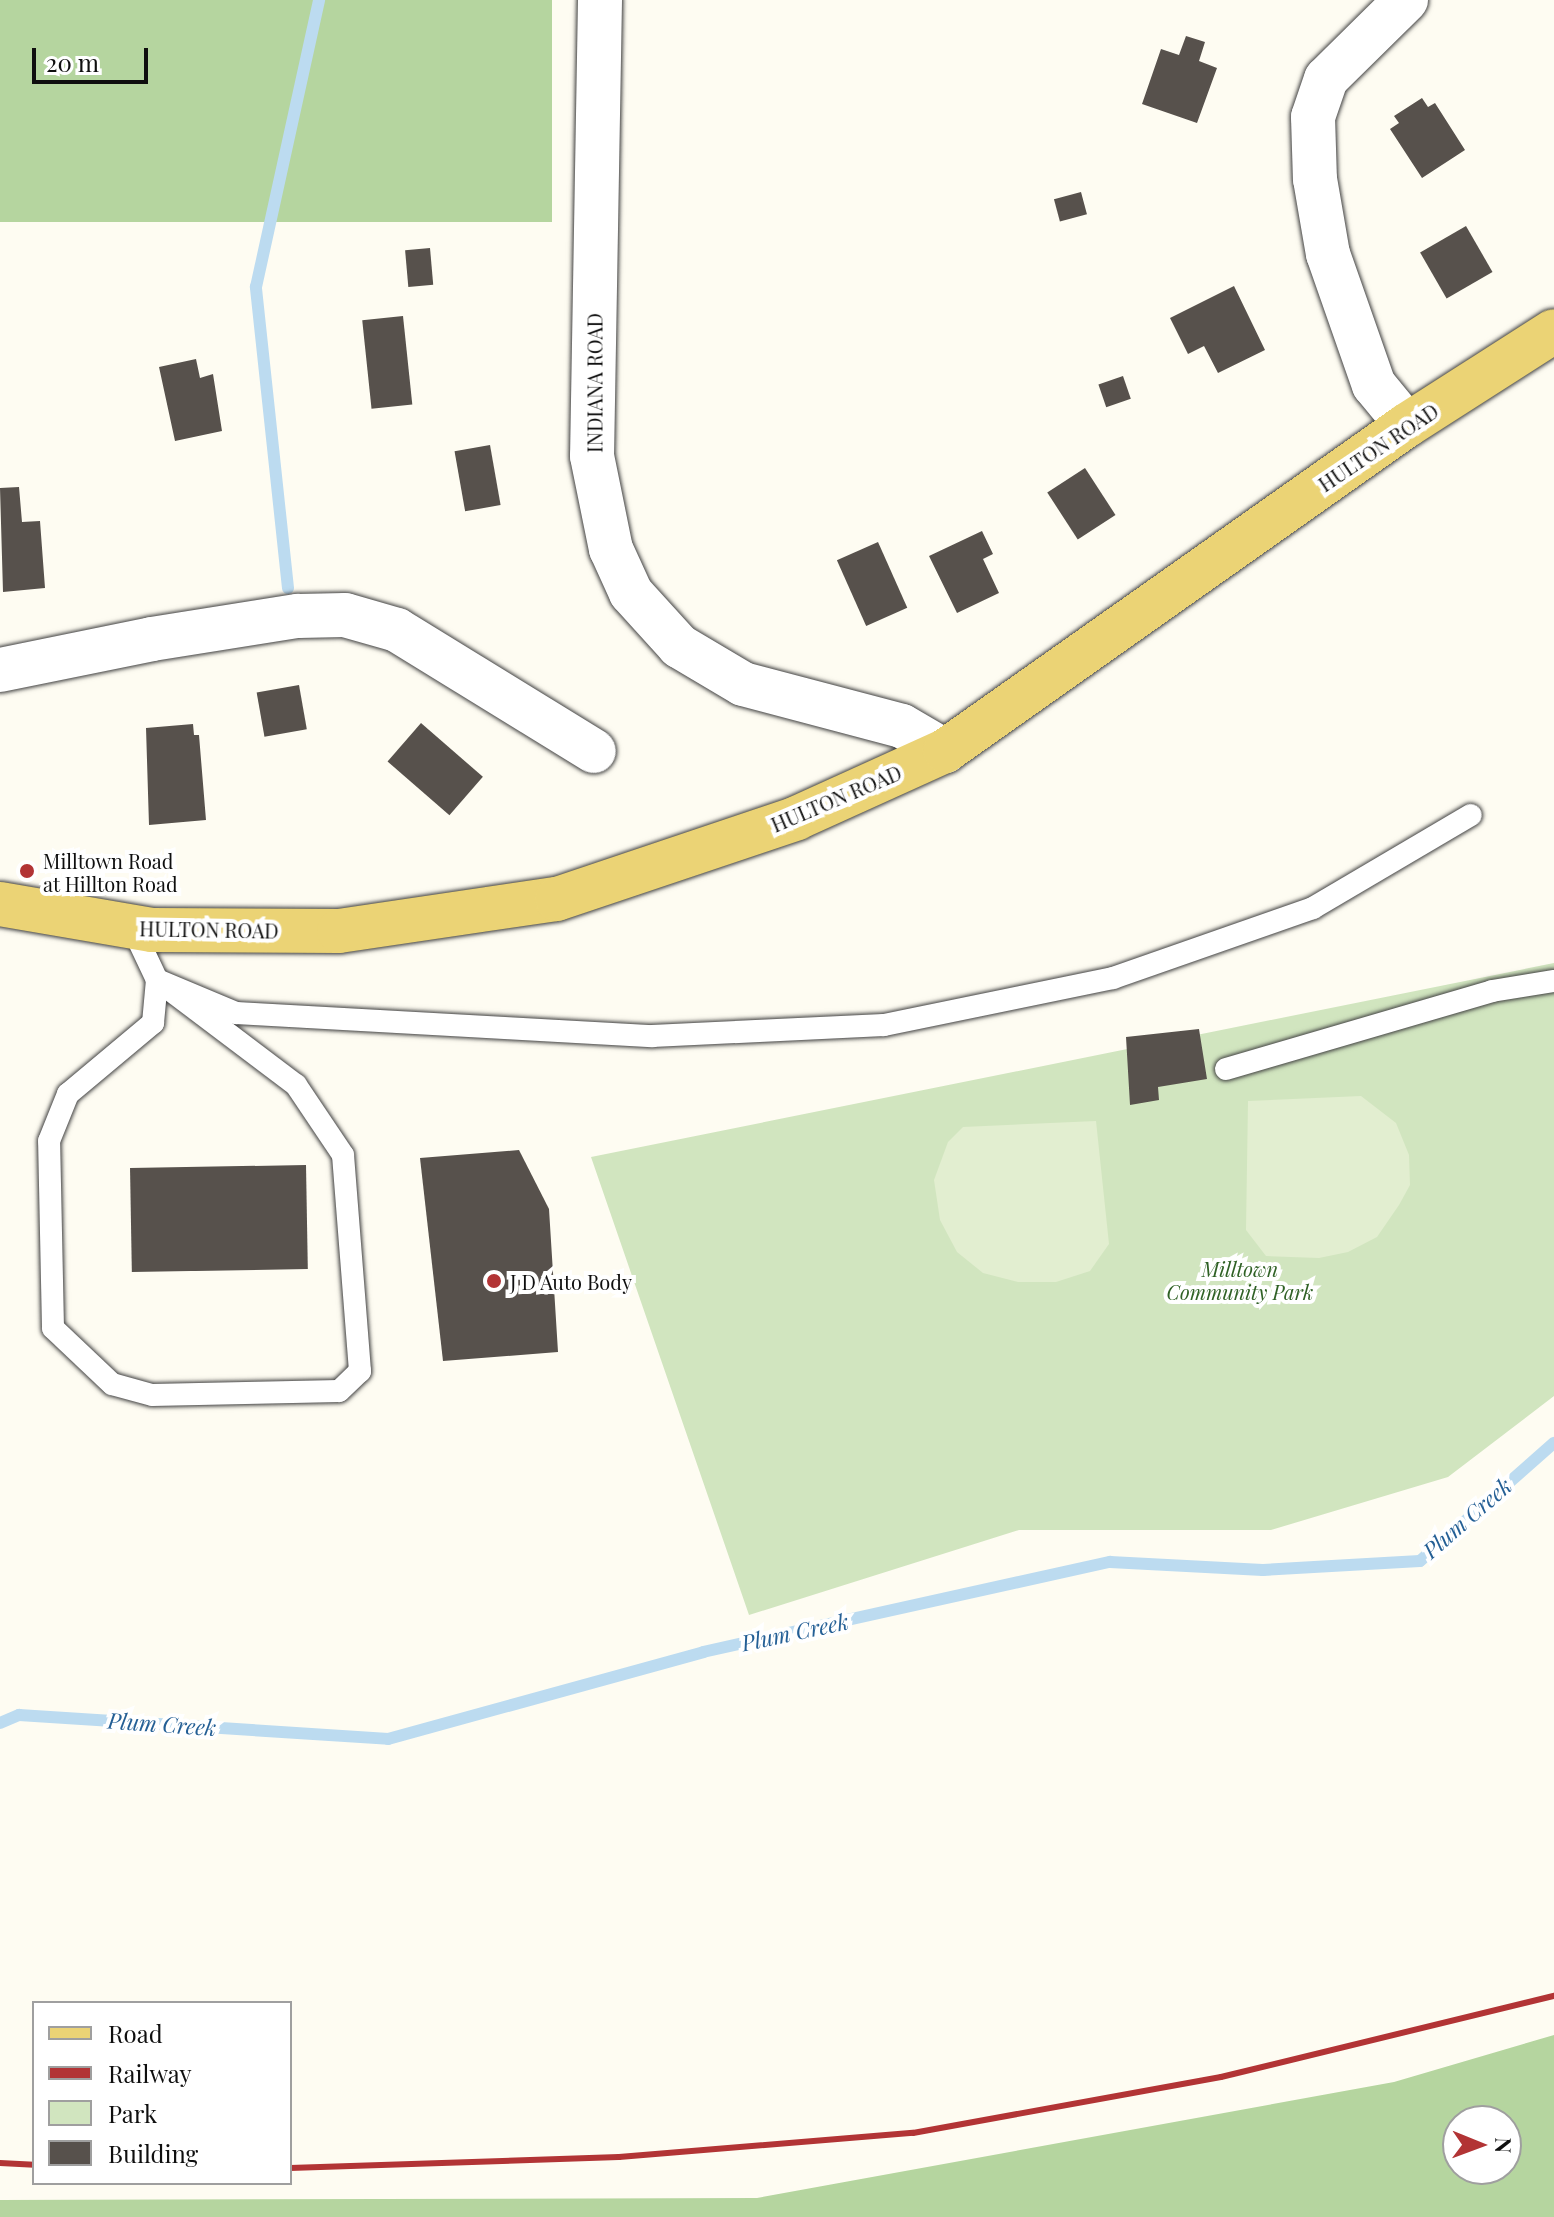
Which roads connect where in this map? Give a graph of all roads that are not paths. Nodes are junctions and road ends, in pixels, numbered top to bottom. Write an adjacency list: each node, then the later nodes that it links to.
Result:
1 (600, 0): 7 (street, INDIANA ROAD)
2 (1406, 0): 4 (street)
3 (1554, 331): 4 (main road, HULTON ROAD)
4 (1407, 425): 7 (main road, HULTON ROAD)
5 (0, 670): 6 (street)
6 (594, 751)
7 (945, 751): 10 (main road, HULTON ROAD)
8 (1471, 815): 11 (lane)
9 (0, 904): 10 (main road, HULTON ROAD)
10 (132, 927): 11 (lane)
11 (157, 980): 11 (lane)
12 (1554, 981): 13 (lane)
13 (1226, 1069)

